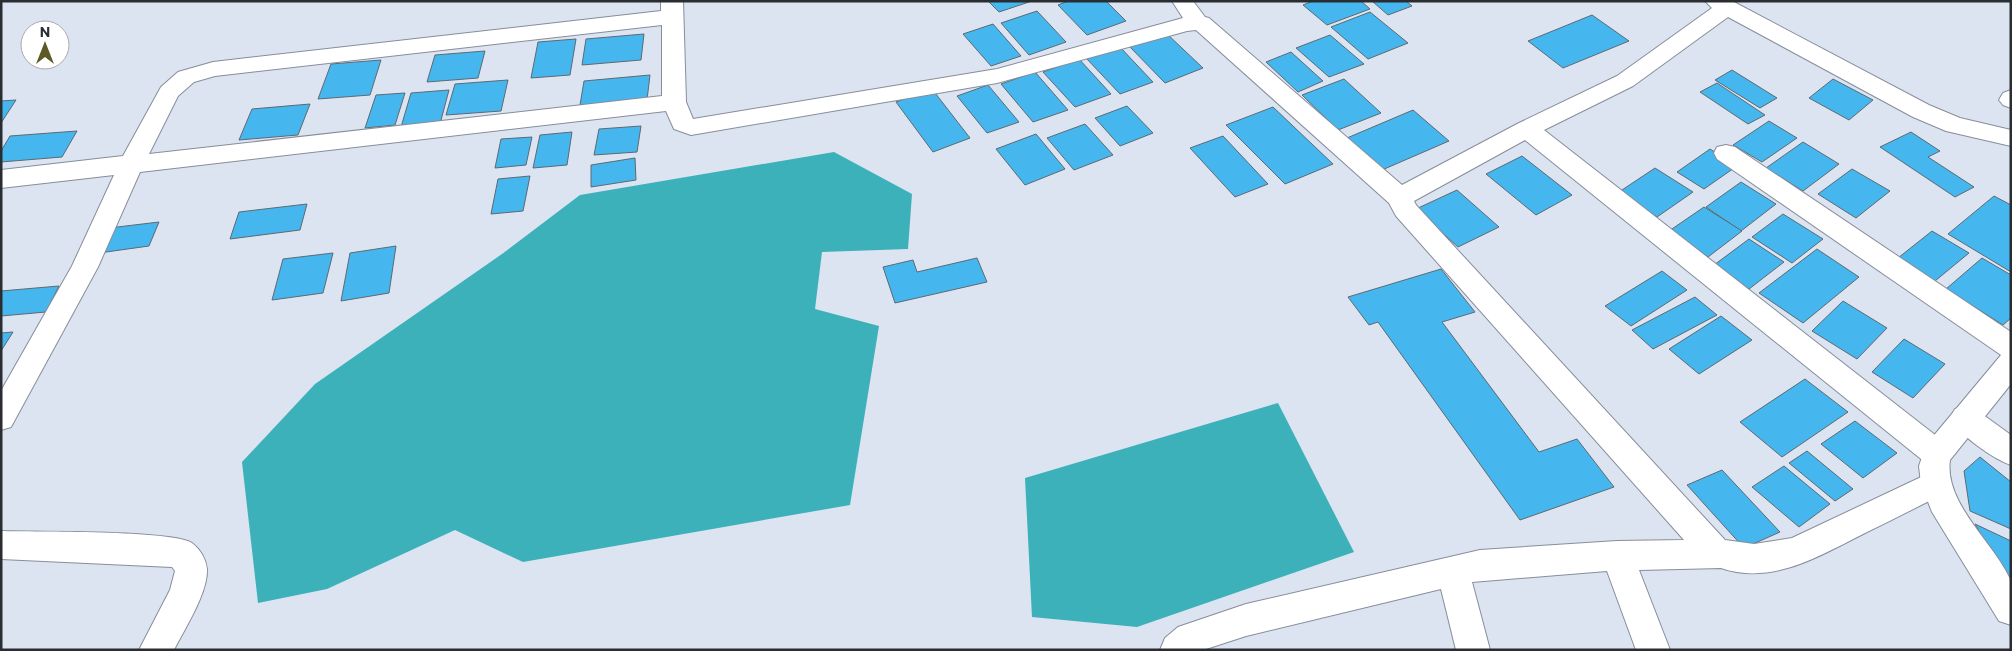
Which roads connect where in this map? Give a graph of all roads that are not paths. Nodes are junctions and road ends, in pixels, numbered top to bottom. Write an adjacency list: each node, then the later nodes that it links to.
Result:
1 (1182, 1): 4 (street)
2 (1721, 4): 6 (street); 7 (street)
3 (671, 9): 5 (street); 9 (street)
4 (1198, 23): 5 (street); 11 (street)
5 (674, 102): 9 (street)
6 (1528, 129): 11 (street); 17 (street)
7 (2011, 138)
8 (1726, 153): 12 (street)
9 (131, 165): 10 (street); 14 (street)
10 (1, 179)
11 (1400, 198): 19 (street)
12 (2011, 347)
13 (2011, 363): 15 (street)
14 (1, 418)
15 (1965, 418): 16 (street); 17 (street)
16 (2011, 452)
17 (1936, 468): 19 (street); 22 (street)
18 (1, 545): 23 (street)
19 (1722, 554): 20 (street)
20 (1617, 556): 21 (street); 26 (street)
21 (1453, 571): 24 (street); 25 (street)
22 (2011, 610)
23 (156, 650)
24 (1177, 650)
25 (1473, 650)
26 (1653, 650)

